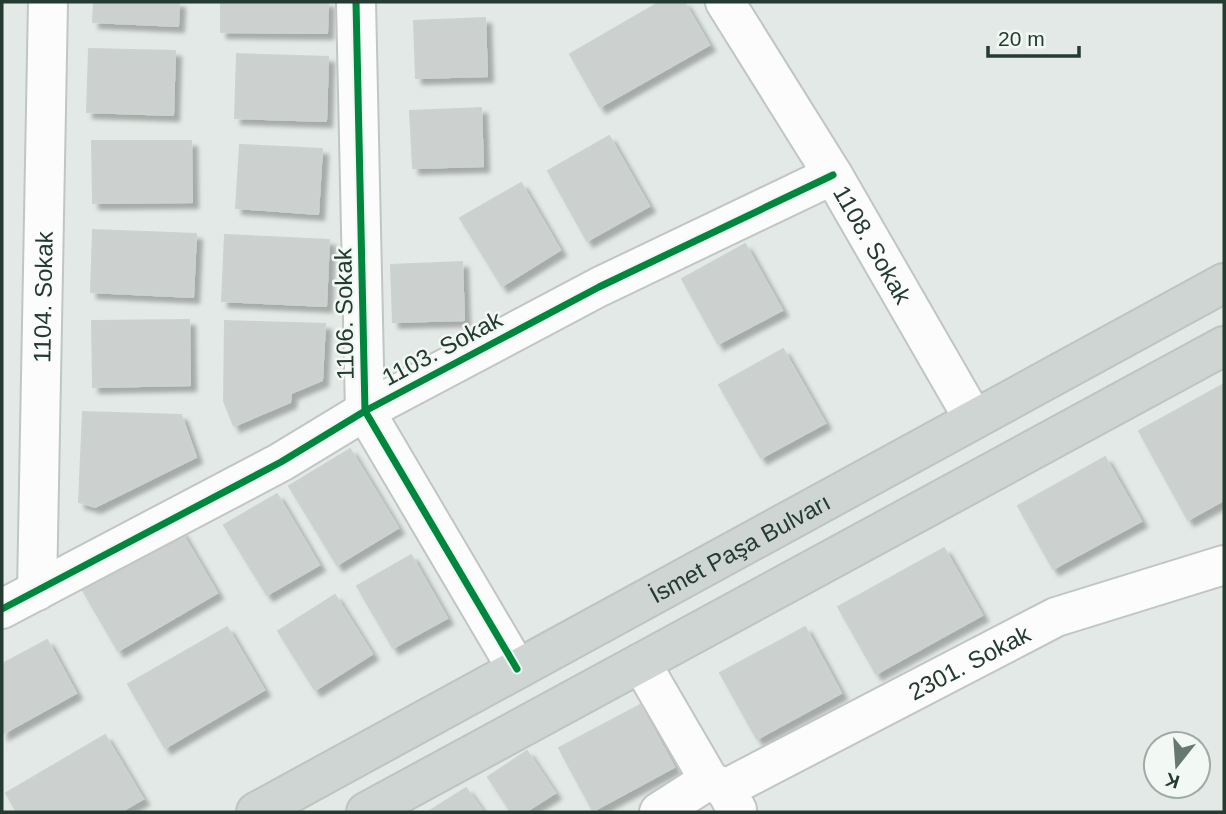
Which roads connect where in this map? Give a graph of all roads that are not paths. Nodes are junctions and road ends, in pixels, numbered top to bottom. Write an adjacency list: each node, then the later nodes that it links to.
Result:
1 (48, 2): 10 (street, 1104. Sokak)
2 (356, 2): 7 (street, 1106. Sokak)
3 (725, 2): 4 (street, 1108. Sokak)
4 (833, 176): 7 (street, 1103. Sokak); 8 (street, 1108. Sokak)
5 (1224, 283): 8 (main road, İsmet Paşa Bulvarı)
6 (1224, 346): 12 (main road)
7 (365, 411): 10 (street, 1103. Sokak); 13 (street, 1106. Sokak)
8 (973, 418): 13 (main road, İsmet Paşa Bulvarı)
9 (1224, 565): 14 (street, 2301. Sokak)
10 (37, 591): 11 (street, 1103. Sokak)
11 (2, 609)
12 (641, 663): 14 (street); 16 (main road)
13 (517, 669): 15 (main road, İsmet Paşa Bulvarı)
14 (724, 794): 17 (street, 2301. Sokak)
15 (256, 812)
16 (366, 812)
17 (659, 812)

